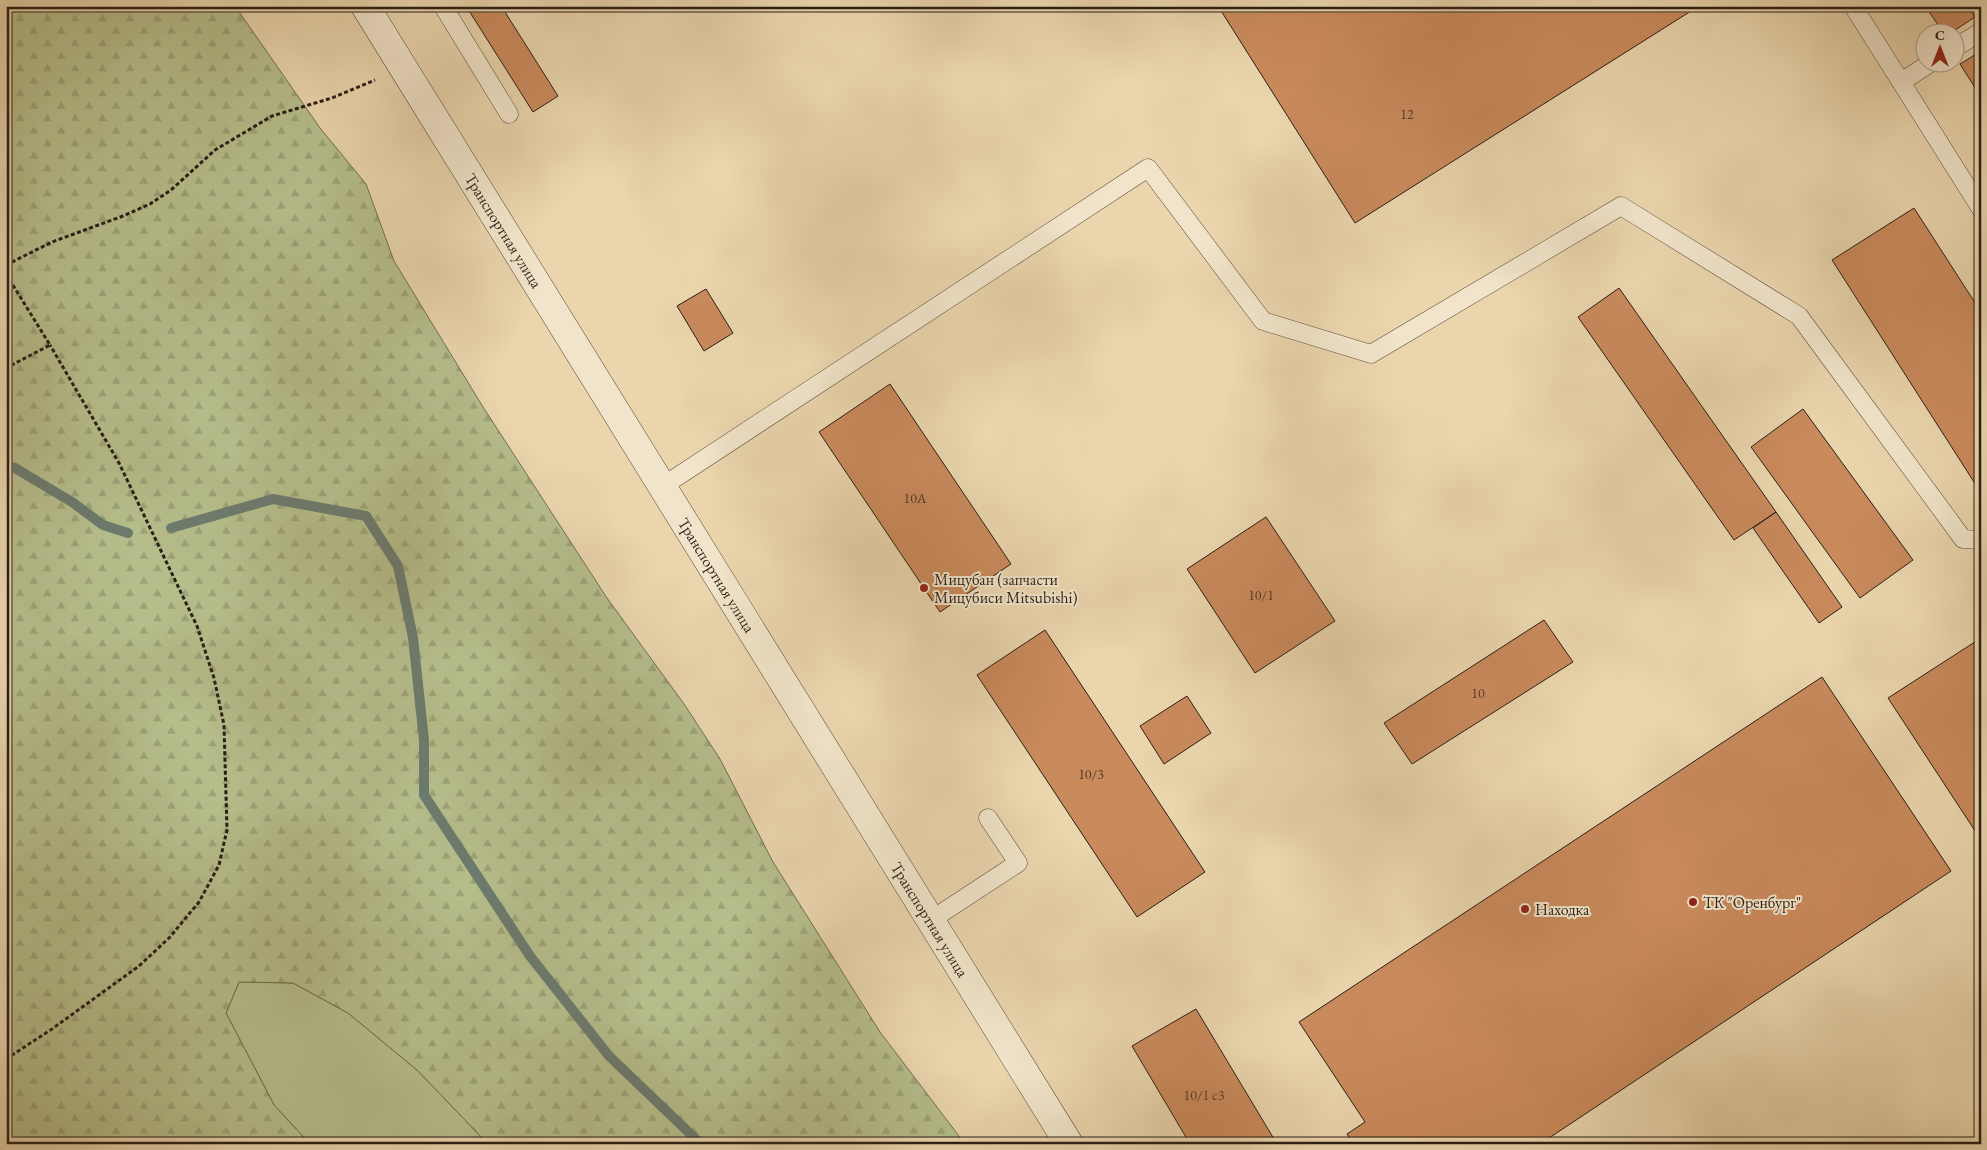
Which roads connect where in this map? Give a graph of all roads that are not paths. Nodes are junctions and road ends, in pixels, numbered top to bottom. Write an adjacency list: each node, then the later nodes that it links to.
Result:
1 (365, 6): 10 (street, Транспортная улица)
2 (442, 6): 8 (lane)
3 (1853, 6): 7 (lane)
4 (1981, 32): 5 (lane)
5 (1964, 42)
6 (1916, 72): 7 (lane)
7 (1901, 82): 9 (lane)
8 (509, 114)
9 (1981, 208)
10 (663, 486): 11 (lane); 13 (street, Транспортная улица)
11 (1981, 540)
12 (988, 818): 13 (lane)
13 (931, 920): 14 (street, Транспортная улица)
14 (1069, 1144)

